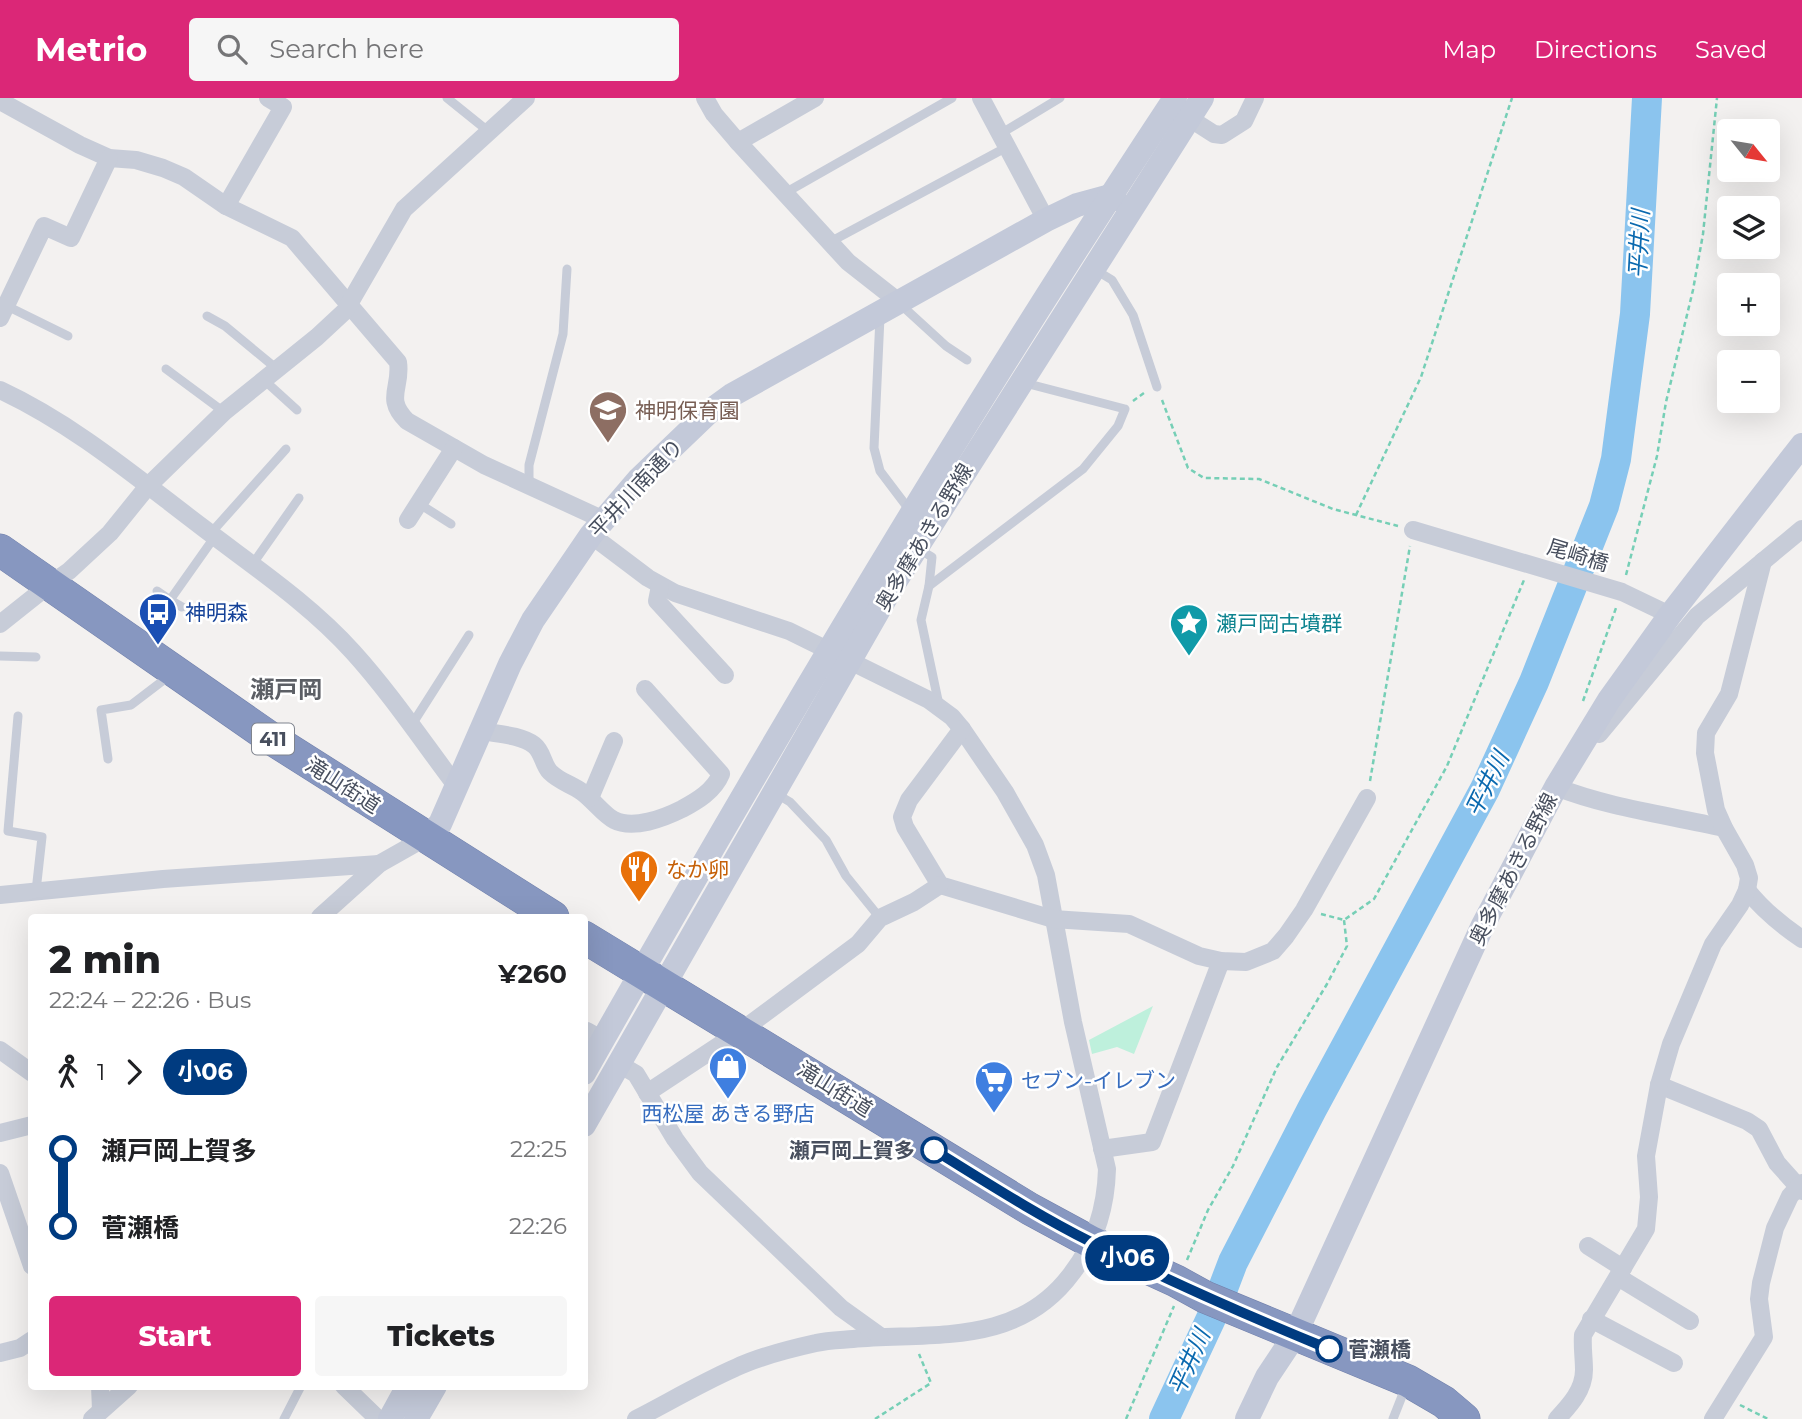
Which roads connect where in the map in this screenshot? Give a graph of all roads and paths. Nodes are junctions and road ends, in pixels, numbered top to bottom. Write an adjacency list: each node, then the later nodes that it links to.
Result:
1 (268, 98): 20 (street)
2 (447, 98): 14 (lane)
3 (526, 98): 14 (street)
4 (705, 98): 16 (street)
5 (815, 98): 16 (street)
6 (952, 98): 18 (lane)
7 (981, 98): 15 (street)
8 (1060, 98): 15 (lane)
9 (1255, 98): 13 (street)
10 (1512, 98): 47 (path)
11 (1717, 98): 63 (path)
12 (0, 101): 17 (street)
13 (1189, 105): 19 (main road, 奥多摩あきる野線)
14 (488, 131): 25 (street)
15 (1004, 141): 21 (street); 22 (lane)
16 (738, 142): 18 (street)
17 (109, 158): 20 (street); 27 (street)
18 (785, 193): 22 (street)
19 (1121, 202): 21 (main road, 平井川南通り); 23 (main road, 奥多摩あきる野線); 46 (main road, 奥多摩あきる野線)
20 (226, 205): 25 (street)
21 (1046, 220): 26 (main road, 平井川南通り)
22 (830, 242): 26 (street)
23 (1093, 268): 33 (main road, 奥多摩あきる野線); 34 (lane)
24 (567, 269): 43 (lane)
25 (349, 305): 32 (street); 40 (street)
26 (889, 307): 30 (lane); 46 (lane); 50 (main road, 平井川南通り)
27 (4, 312): 29 (lane)
28 (207, 316): 32 (lane)
29 (68, 336)
30 (967, 360)
31 (166, 369): 38 (lane)
32 (271, 375): 37 (lane); 38 (street)
33 (1020, 382): 54 (main road, 奥多摩あきる野線); 61 (lane)
34 (1157, 387): 36 (path); 47 (path)
35 (0, 390): 42 (street)
36 (1127, 405)
37 (298, 410)
38 (224, 412): 42 (street)
39 (1802, 445): 66 (main road, 奥多摩あきる野線)
40 (454, 448): 43 (street); 45 (street)
41 (286, 449): 53 (lane)
42 (148, 486): 53 (street); 59 (street)
43 (529, 486): 50 (street)
44 (299, 498): 57 (lane)
45 (418, 503): 48 (street); 49 (lane)
46 (911, 513): 69 (main road, 奥多摩あきる野線)
47 (1356, 515): 52 (path)
48 (408, 520)
49 (451, 524)
50 (597, 528): 60 (street); 80 (main road, 平井川南通り)
51 (1802, 529): 56 (street)
52 (1413, 530): 58 (street, 尾崎橋); 87 (path)
53 (210, 534): 57 (street); 64 (lane)
54 (916, 547): 61 (lane); 69 (main road, 奥多摩あきる野線)
55 (0, 551): 59 (highway, 滝山街道 / 411)
56 (1763, 561): 84 (street); 88 (street)
57 (252, 565): 78 (street)
58 (1528, 568): 63 (street, 尾崎橋); 100 (path)
59 (49, 584): 67 (street); 72 (highway, 滝山街道 / 411)
60 (660, 586): 69 (street); 73 (street)
61 (929, 586): 76 (lane)
62 (157, 591): 64 (lane)
63 (1618, 591): 66 (street, 尾崎橋); 75 (path)
64 (170, 600): 65 (lane)
65 (181, 607)
66 (1670, 615): 84 (main road, 奥多摩あきる野線)
67 (0, 624)
68 (469, 635): 78 (lane)
69 (839, 655): 76 (street); 85 (main road, 奥多摩あきる野線); 104 (main road, 奥多摩あきる野線)
70 (0, 656): 71 (lane)
71 (36, 657)
72 (174, 671): 82 (lane); 89 (highway, 滝山街道 / 411)
73 (725, 675)
74 (645, 689): 86 (street)
75 (1583, 701)
76 (940, 707): 79 (street)
77 (18, 716): 93 (lane)
78 (411, 726): 83 (street)
79 (962, 729): 91 (street); 99 (street)
80 (481, 731): 83 (main road, 平井川南通り); 86 (street)
81 (614, 741): 86 (street)
82 (108, 759)
83 (457, 787): 89 (main road, 平井川南通り)
84 (1556, 787): 88 (street); 126 (main road, 奥多摩あきる野線)
85 (774, 792): 98 (lane); 104 (main road, 奥多摩あきる野線)
86 (590, 798)
87 (1367, 798): 95 (street)
88 (1724, 828): 92 (street)
89 (425, 838): 90 (street, 平井川南通り); 97 (highway, 滝山街道 / 411)
90 (379, 864): 93 (street); 96 (street, 平井川南通り)
91 (940, 885): 98 (street); 99 (street)
92 (1747, 890): 102 (street); 111 (street)
93 (36, 891): 94 (street)
94 (0, 895)
95 (1304, 910): 100 (path); 103 (street)
96 (323, 914)
97 (548, 914)
98 (880, 918): 105 (street)
99 (1053, 919): 103 (street); 116 (street)
100 (1344, 920): 123 (path)
101 (588, 939): 104 (highway, 滝山街道)
102 (1802, 939)
103 (1221, 961): 116 (street)
104 (652, 978): 105 (highway, 滝山街道); 106 (main road); 109 (main road)
105 (741, 1031): 112 (street); 119 (highway, 滝山街道)
106 (594, 1036): 108 (main road)
107 (0, 1050): 110 (street)
108 (588, 1058)
109 (619, 1064): 112 (street); 113 (main road)
110 (28, 1070)
111 (1659, 1085): 118 (street); 122 (street)
112 (647, 1093): 128 (street)
113 (588, 1118)
114 (28, 1126): 115 (street)
115 (0, 1133)
116 (1102, 1149): 119 (street)
117 (0, 1173): 121 (street)
118 (1801, 1187): 139 (street)
119 (1091, 1242): 123 (highway, 滝山街道); 127 (street)
120 (1588, 1246): 122 (street)
121 (28, 1254)
122 (1621, 1273): 124 (street); 125 (street)
123 (1179, 1283): 126 (highway, 滝山街道); 147 (path)
124 (1591, 1319): 131 (street); 151 (street)
125 (1690, 1321)
126 (1285, 1331): 132 (highway, 滝山街道); 148 (main road, 奥多摩あきる野線)
127 (911, 1335): 128 (street); 146 (path)
128 (880, 1336): 145 (street)
129 (28, 1343): 130 (street)
130 (0, 1353)
131 (1674, 1363)
132 (1408, 1381): 149 (lane); 150 (highway, 滝山街道)
133 (100, 1390): 140 (street)
134 (125, 1390): 140 (street)
135 (300, 1390): 141 (lane)
136 (348, 1390): 142 (street)
137 (406, 1390): 143 (main road)
138 (433, 1390): 144 (main road)
139 (1726, 1397): 152 (street); 153 (path)
140 (97, 1415)
141 (284, 1419)
142 (378, 1419)
143 (390, 1419)
144 (416, 1419)
145 (636, 1419)
146 (874, 1419)
147 (1126, 1419)
148 (1247, 1419)
149 (1393, 1419)
150 (1464, 1419)
151 (1557, 1419)
152 (1713, 1419)
153 (1768, 1419)

